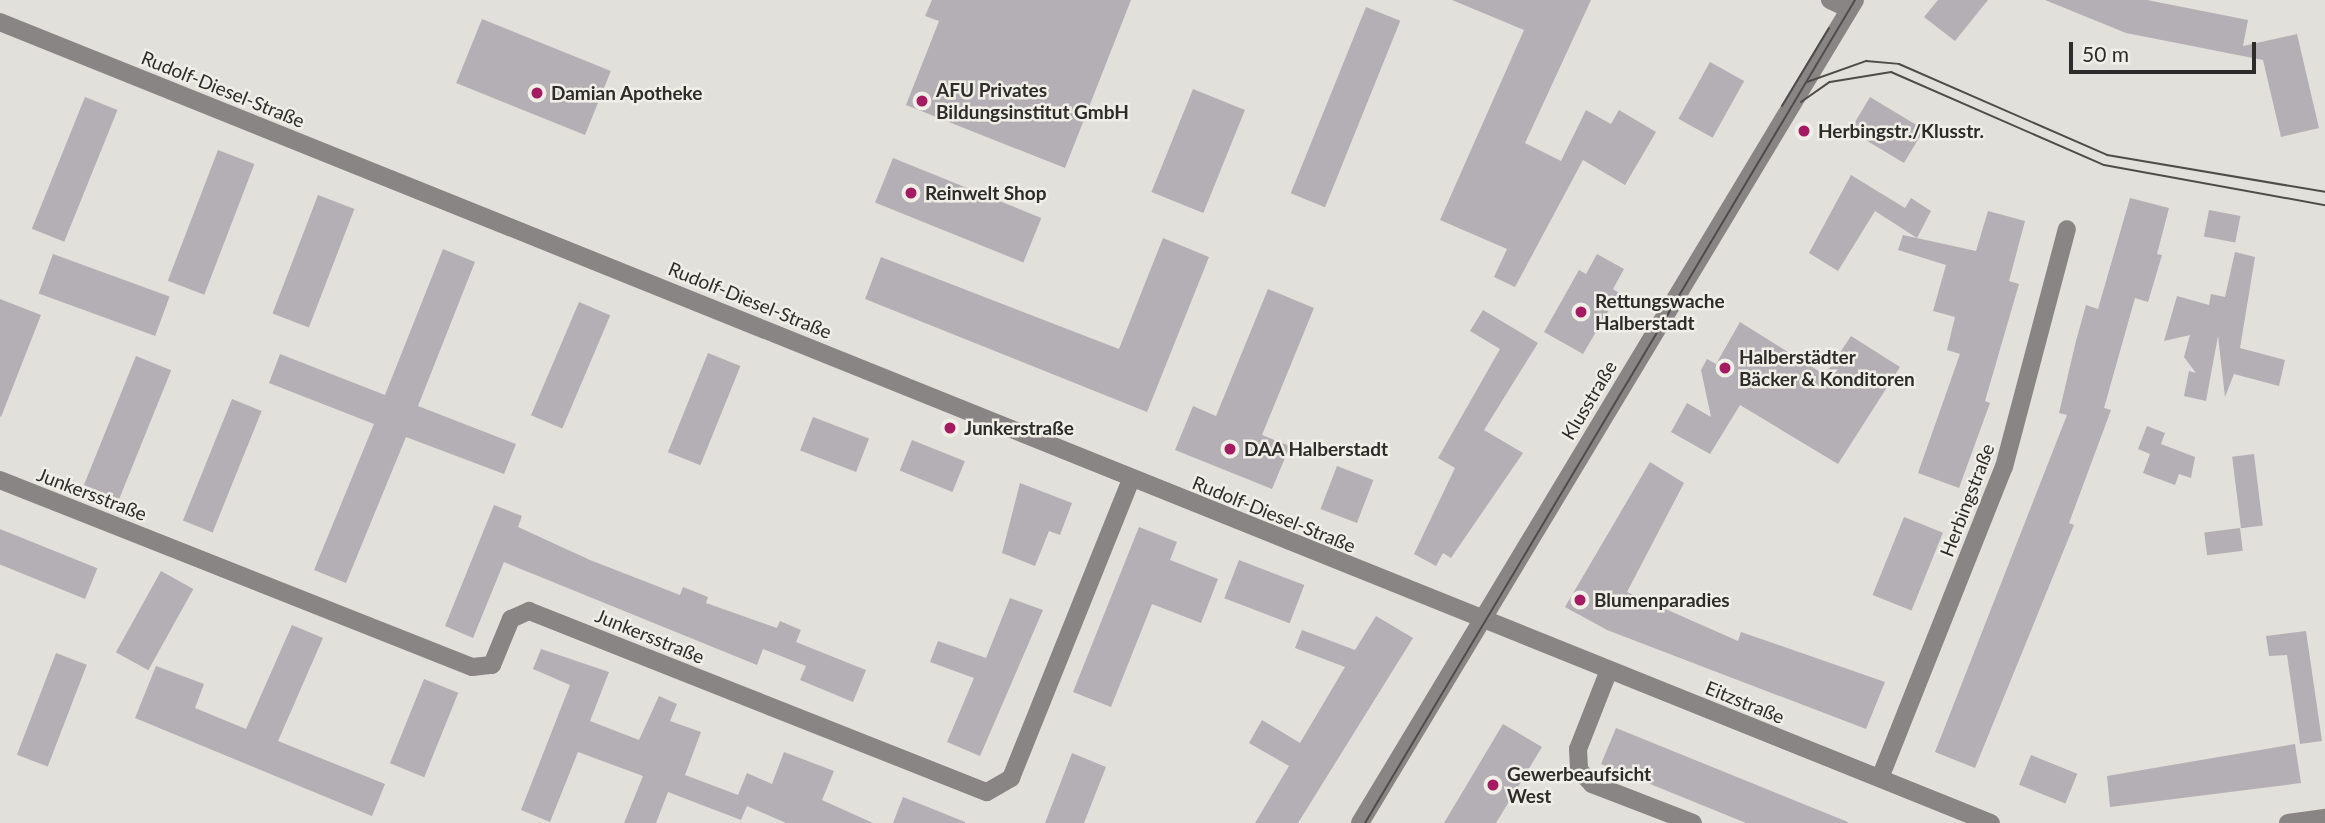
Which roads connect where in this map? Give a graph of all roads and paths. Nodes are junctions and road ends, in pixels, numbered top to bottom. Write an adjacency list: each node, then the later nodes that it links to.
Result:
1 (1830, 0): 2 (street)
2 (1852, 4): 7 (street, Klusstraße)
3 (0, 22): 5 (street, Rudolf-Diesel-Straße)
4 (2067, 229): 9 (street, Herbingstraße)
5 (1131, 479): 6 (street, Junkersstraße); 7 (street, Rudolf-Diesel-Straße)
6 (0, 481)
7 (1482, 621): 8 (street, Eitzstraße); 12 (street, Klusstraße)
8 (1609, 670): 9 (street, Eitzstraße); 13 (street)
9 (1880, 778): 10 (street, Eitzstraße)
10 (1947, 815): 14 (street, Eitzstraße)
11 (2325, 818): 15 (street)
12 (1360, 823)
13 (1693, 823)
14 (1992, 823)
15 (2288, 823)

